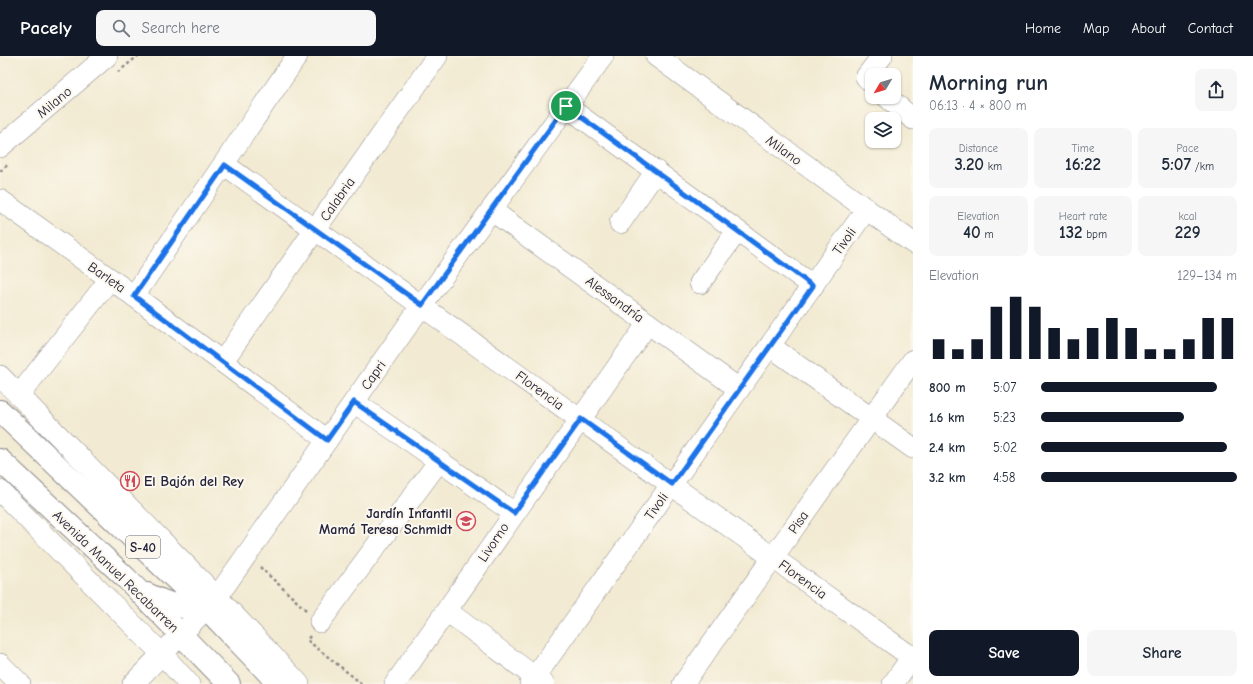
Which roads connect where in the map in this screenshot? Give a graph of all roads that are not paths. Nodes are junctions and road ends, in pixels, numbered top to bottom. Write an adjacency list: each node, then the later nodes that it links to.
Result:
1 (107, 56): 11 (street, Milano)
2 (297, 56): 12 (street)
3 (437, 56): 18 (street, Calabria)
4 (603, 56): 9 (street, Capri)
5 (656, 56): 16 (street, Milano)
6 (882, 56): 7 (street)
7 (873, 68)
8 (895, 104): 10 (street)
9 (566, 106): 13 (street); 15 (street, Capri)
10 (913, 119)
11 (0, 147)
12 (225, 165): 18 (street, Florencia); 24 (street)
13 (656, 172): 17 (street); 19 (street)
14 (0, 200): 21 (street, Barleta)
15 (491, 210): 25 (street, Capri); 26 (street, Alessandría)
16 (866, 210): 20 (street, Milano); 23 (street, Tivoli)
17 (620, 223)
18 (315, 230): 25 (street, Florencia); 29 (street, Calabria)
19 (737, 231): 22 (street); 23 (street)
20 (913, 243)
21 (110, 279): 24 (street, Barleta); 32 (street)
22 (700, 283)
23 (813, 286): 27 (street, Tivoli)
24 (134, 296): 29 (street, Barleta)
25 (422, 305): 33 (street, Capri); 35 (street, Florencia)
26 (648, 323): 31 (street, Alessandría); 35 (street, Livorno)
27 (770, 346): 31 (street, Tivoli); 36 (street)
28 (913, 360): 36 (street, Pisa)
29 (223, 361): 37 (street, Barleta)
30 (0, 376): 32 (street)
31 (739, 389): 41 (street, Tivoli)
32 (20, 394): 46 (street)
33 (354, 402): 37 (street, Capri); 40 (street)
34 (0, 411): 46 (main road, S-40)
35 (581, 419): 41 (street, Florencia); 43 (street, Livorno)
36 (871, 419): 38 (street); 44 (street, Pisa)
37 (327, 440): 46 (street, Capri)
38 (913, 448)
39 (0, 460): 45 (main road, Avenida Manuel Recabarren / S-40)
40 (439, 461): 43 (street); 48 (street)
41 (672, 484): 44 (street, Florencia); 53 (street, Tivoli)
42 (0, 491): 50 (street, Avenida Manuel Recabarren)
43 (514, 513): 47 (street, Livorno)
44 (773, 557): 51 (street, Florencia); 61 (street, Pisa)
45 (125, 578): 46 (main road); 49 (main road, Avenida Manuel Recabarren / S-40)
46 (212, 603): 49 (street, Capri); 58 (main road, S-40); 59 (street)
47 (447, 611): 53 (street); 60 (street, Livorno)
48 (320, 622)
49 (182, 635): 50 (street, Capri); 57 (main road, Avenida Manuel Recabarren / S-40)
50 (163, 655): 55 (street, Capri); 56 (street, Avenida Manuel Recabarren)
51 (913, 657): 62 (street)
52 (0, 664): 54 (street)
53 (536, 682)
54 (20, 684)
55 (133, 684)
56 (189, 684)
57 (229, 684)
58 (279, 684)
59 (299, 684)
60 (395, 684)
61 (683, 684)
62 (893, 684)

